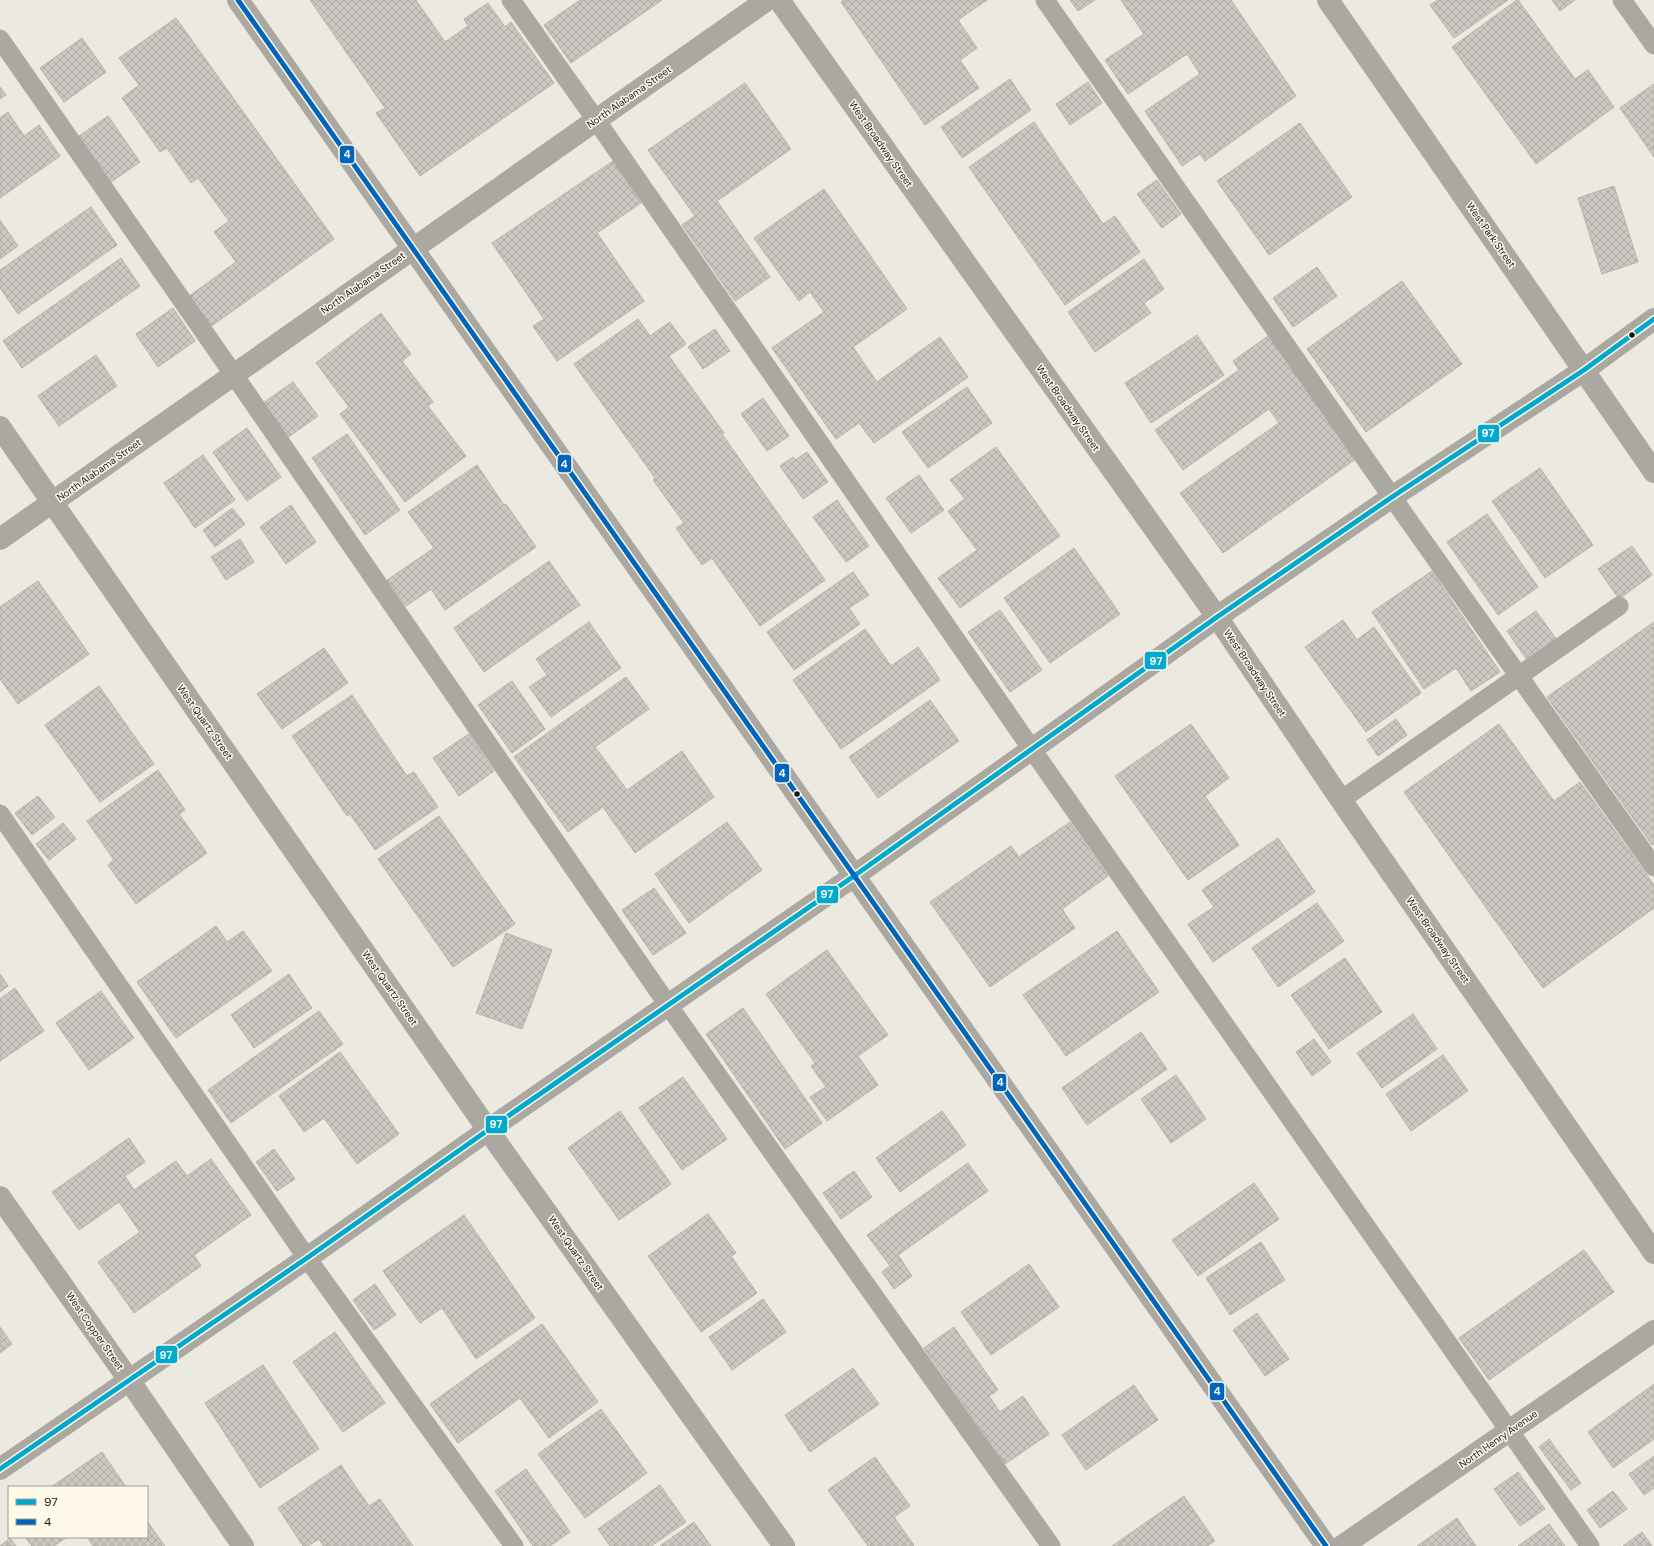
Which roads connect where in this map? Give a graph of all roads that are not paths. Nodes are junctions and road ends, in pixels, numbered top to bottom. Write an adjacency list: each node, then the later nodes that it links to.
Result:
1 (238, 0): 11 (street)
2 (511, 0): 10 (lane)
3 (767, 0): 10 (street, North Alabama Street)
4 (779, 0): 21 (street, West Broadway Street)
5 (1045, 0): 17 (lane)
6 (1328, 0): 13 (street, West Park Street)
7 (1622, 0): 9 (lane)
8 (0, 39): 14 (lane)
9 (1654, 46)
10 (596, 120): 11 (street, North Alabama Street); 23 (lane)
11 (412, 248): 14 (street, North Alabama Street); 27 (street)
12 (1654, 319): 13 (main road)
13 (1584, 370): 16 (street, West Park Street); 17 (street)
14 (234, 374): 18 (street, North Alabama Street); 28 (lane)
15 (0, 427): 18 (street, West Quartz Street)
16 (1654, 472)
17 (1392, 497): 21 (street); 22 (lane)
18 (53, 502): 19 (street, North Alabama Street); 29 (street, West Quartz Street)
19 (0, 539)
20 (1619, 606): 22 (lane)
21 (1217, 617): 23 (street); 24 (street, West Broadway Street)
22 (1519, 676): 24 (lane); 26 (lane)
23 (1031, 748): 27 (street); 35 (lane)
24 (1341, 800): 31 (street, West Broadway Street)
25 (0, 814): 32 (lane)
26 (1654, 867)
27 (854, 876): 28 (street); 41 (street)
28 (668, 1005): 29 (street); 40 (lane)
29 (488, 1130): 32 (street); 39 (street, West Quartz Street)
30 (0, 1197): 34 (street, West Copper Street)
31 (1654, 1253)
32 (307, 1258): 34 (street); 38 (lane)
33 (1654, 1331): 35 (street, North Henry Avenue)
34 (129, 1380): 36 (street); 37 (street, West Copper Street)
35 (1509, 1431): 42 (street, North Henry Avenue); 43 (lane)
36 (0, 1470)
37 (243, 1546)
38 (514, 1546)
39 (784, 1546)
40 (1050, 1546)
41 (1326, 1546)
42 (1342, 1546)
43 (1590, 1546)

